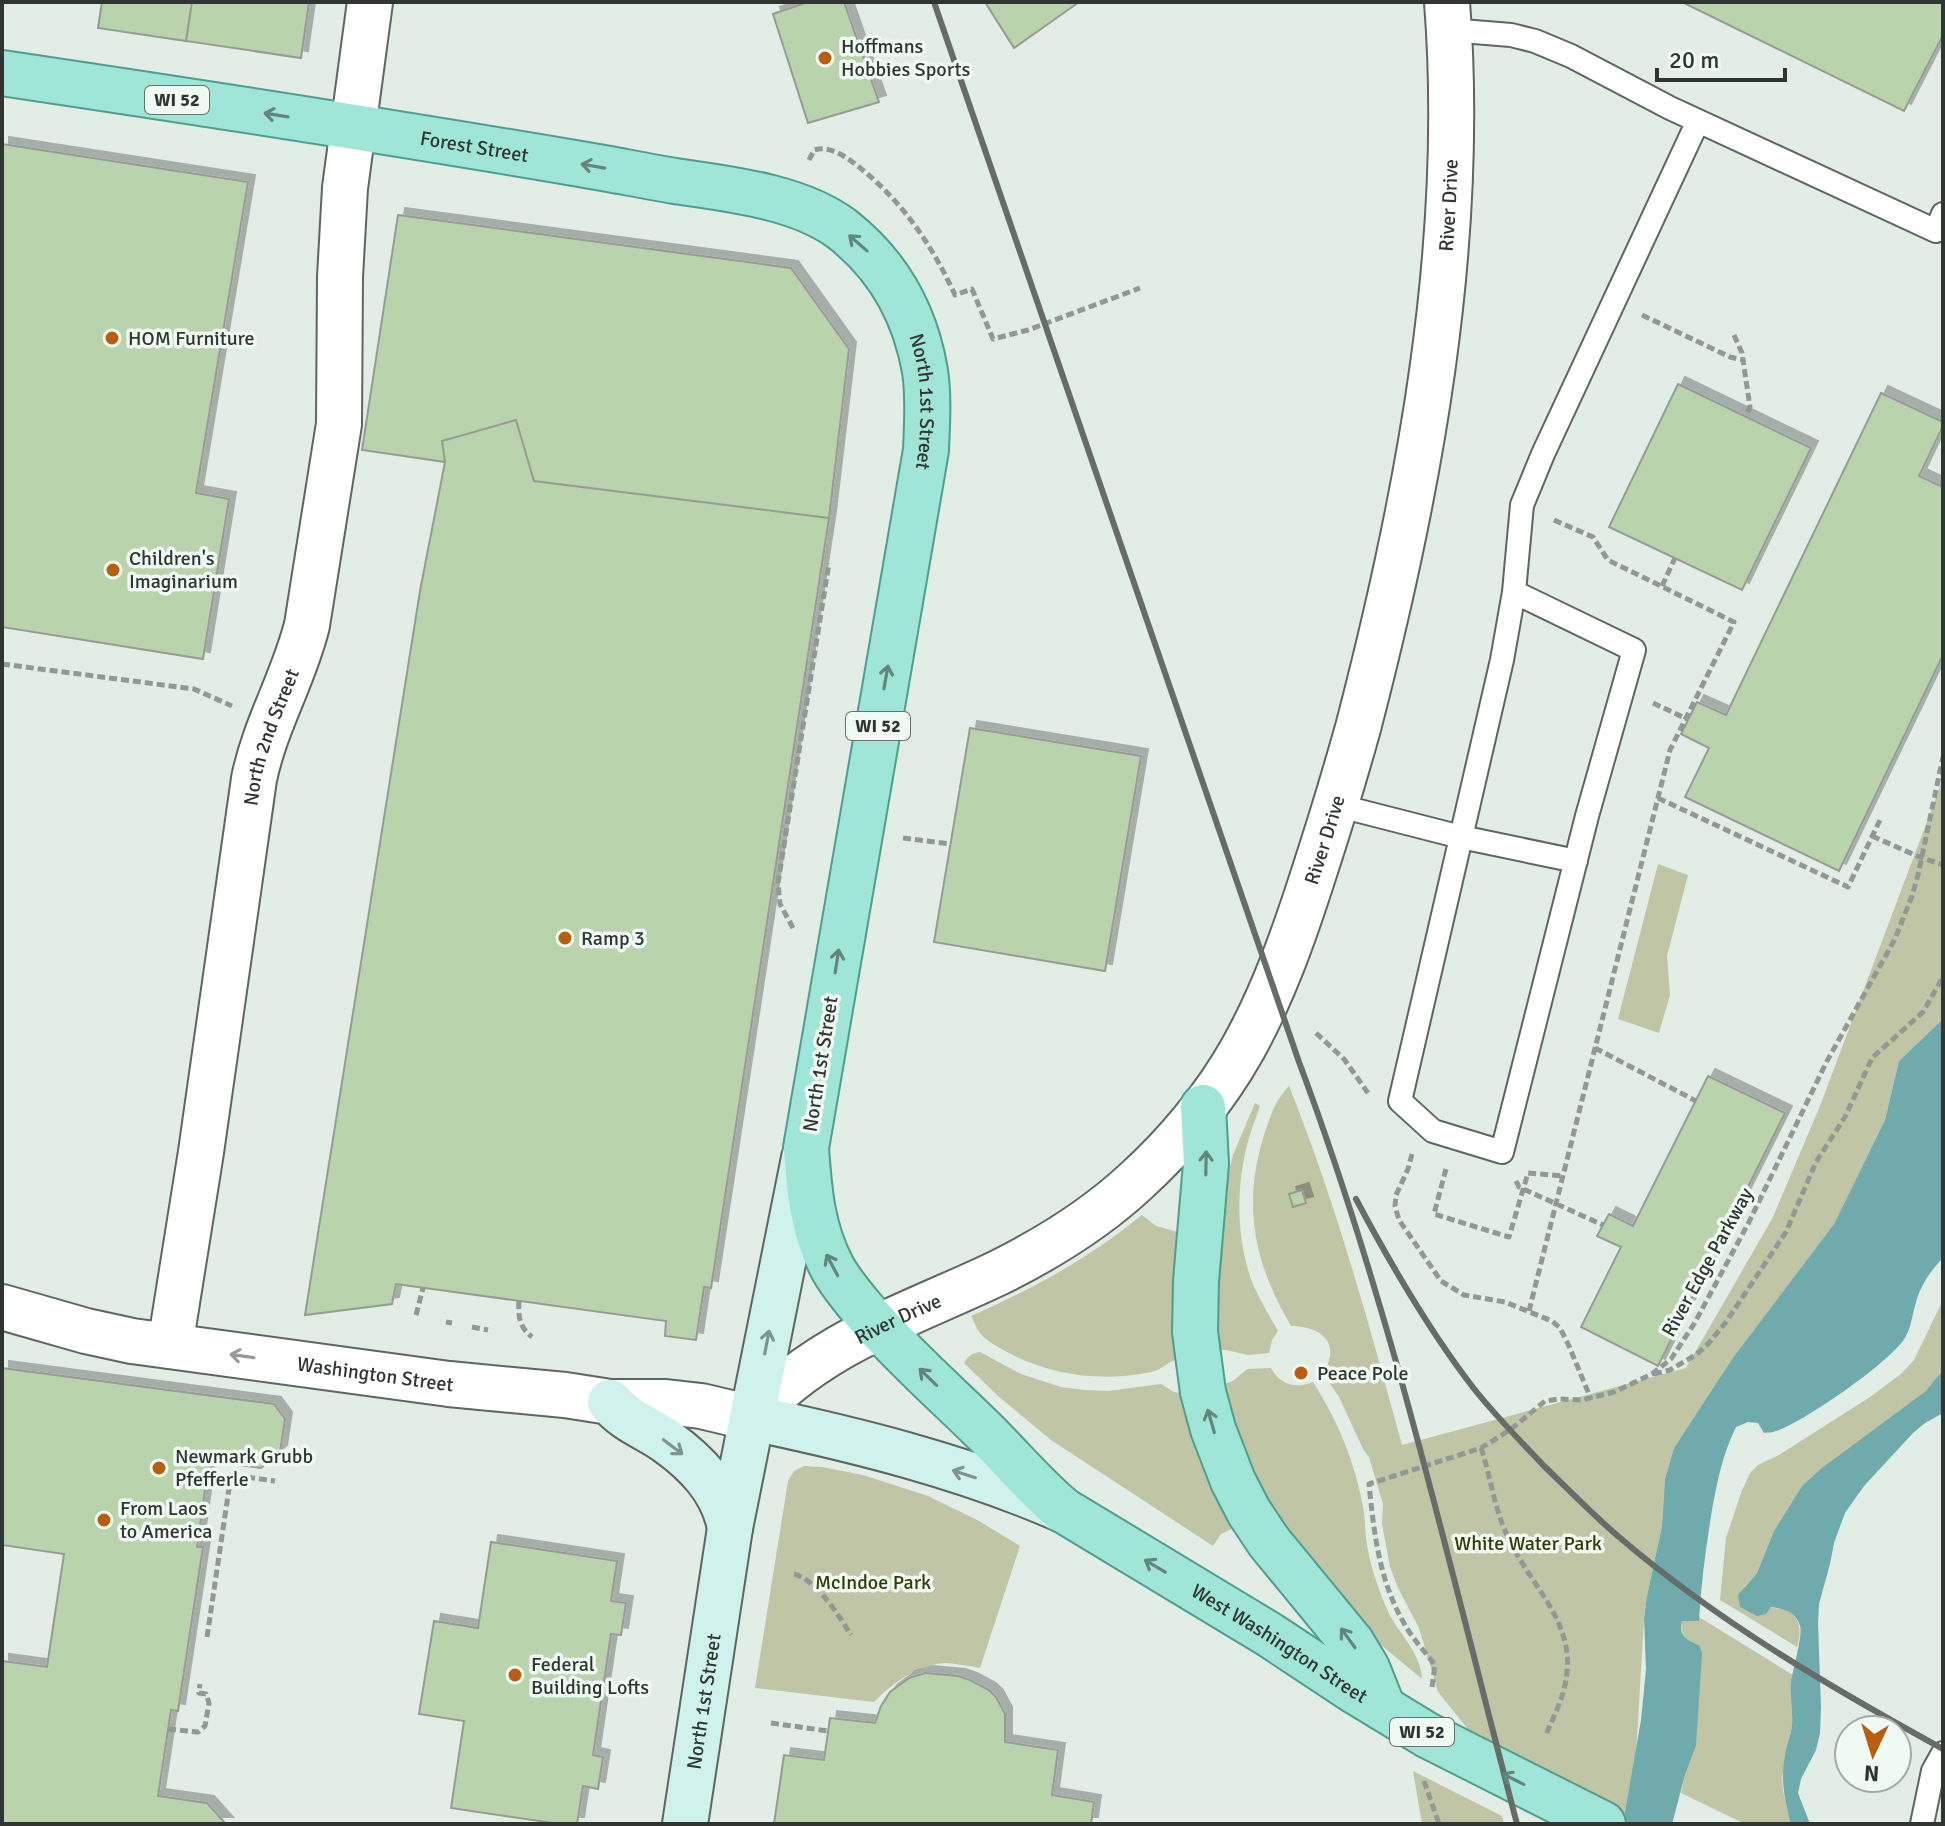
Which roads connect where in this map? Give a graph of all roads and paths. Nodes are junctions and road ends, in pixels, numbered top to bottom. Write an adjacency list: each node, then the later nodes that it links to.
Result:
1 (370, 2): 5 (street, North 2nd Street)
2 (1448, 16): 4 (lane); 23 (street, River Drive)
3 (2, 73): 5 (main road, Forest Street / WI 52, one-way to 3)
4 (1698, 121): 7 (lane); 18 (lane)
5 (353, 126): 9 (main road, Forest Street / WI 52, one-way to 5); 20 (street, North 2nd Street)
6 (809, 160): 8 (path)
7 (1943, 214)
8 (1140, 288)
9 (904, 305): 38 (main road, North 1st Street / WI 52, one-way to 9)
10 (1677, 332): 12 (path)
11 (1734, 335): 12 (path)
12 (1743, 360): 13 (path)
13 (1745, 417)
14 (1581, 532): 17 (path)
15 (1675, 558): 17 (path)
16 (829, 563): 32 (path)
17 (1662, 587): 22 (path)
18 (1514, 592): 27 (lane); 30 (lane)
19 (2, 664): 20 (path)
20 (273, 716): 51 (street, North 2nd Street)
21 (1943, 757): 29 (path, River Edge Parkway)
22 (1658, 798): 25 (path); 34 (path)
23 (1336, 805): 27 (lane); 36 (street, River Drive)
24 (1880, 820): 25 (path)
25 (1872, 836): 29 (path)
26 (898, 837): 28 (path)
27 (1461, 837): 30 (lane); 30 (lane)
28 (951, 844)
29 (1922, 858): 31 (path); 52 (path, River Edge Parkway)
30 (1576, 861)
31 (1943, 865)
32 (793, 928)
33 (1943, 977): 52 (path)
34 (1595, 1048): 35 (path); 40 (path)
35 (1696, 1101)
36 (1203, 1107): 48 (street, River Drive); 65 (main road, one-way to 36)
37 (1413, 1141): 45 (path)
38 (806, 1148): 48 (main road, West Washington Street / WI 52, one-way to 38); 55 (main road, North 1st Street, one-way to 38)
39 (1519, 1187): 40 (path)
40 (1556, 1204): 41 (path); 45 (path)
41 (1603, 1225)
42 (423, 1288): 46 (path)
43 (519, 1301): 50 (path)
44 (2, 1307): 51 (street, Washington Street)
45 (1529, 1311): 53 (path)
46 (416, 1315)
47 (472, 1327): 49 (path)
48 (879, 1327): 55 (street, River Drive); 58 (main road, West Washington Street / WI 52, one-way to 48)
49 (488, 1330)
50 (532, 1337)
51 (170, 1346): 54 (street, Washington Street, one-way to 51)
52 (1652, 1374): 53 (path, River Edge Parkway)
53 (1591, 1399): 56 (path, River Edge Parkway)
54 (610, 1402): 55 (street, Washington Street); 59 (main road, one-way to 59)
55 (752, 1418): 58 (main road, West Washington Street, one-way to 55); 59 (main road, North 1st Street)
56 (1481, 1448): 64 (path, River Edge Parkway); 69 (path)
57 (275, 1481): 62 (path)
58 (1063, 1510): 65 (main road, West Washington Street / WI 52, one-way to 58)
59 (730, 1528): 73 (main road, North 1st Street)
60 (794, 1574): 61 (path)
61 (851, 1635)
62 (207, 1637)
63 (200, 1684): 67 (path)
64 (1432, 1689)
65 (1383, 1708): 72 (main road, West Washington Street / WI 52, one-way to 65)
66 (771, 1723): 68 (path)
67 (168, 1729)
68 (828, 1731)
69 (1546, 1735)
70 (1943, 1753): 75 (lane)
71 (1423, 1776): 74 (path)
72 (1593, 1819)
73 (685, 1824)
74 (1439, 1824)
75 (1922, 1824)

